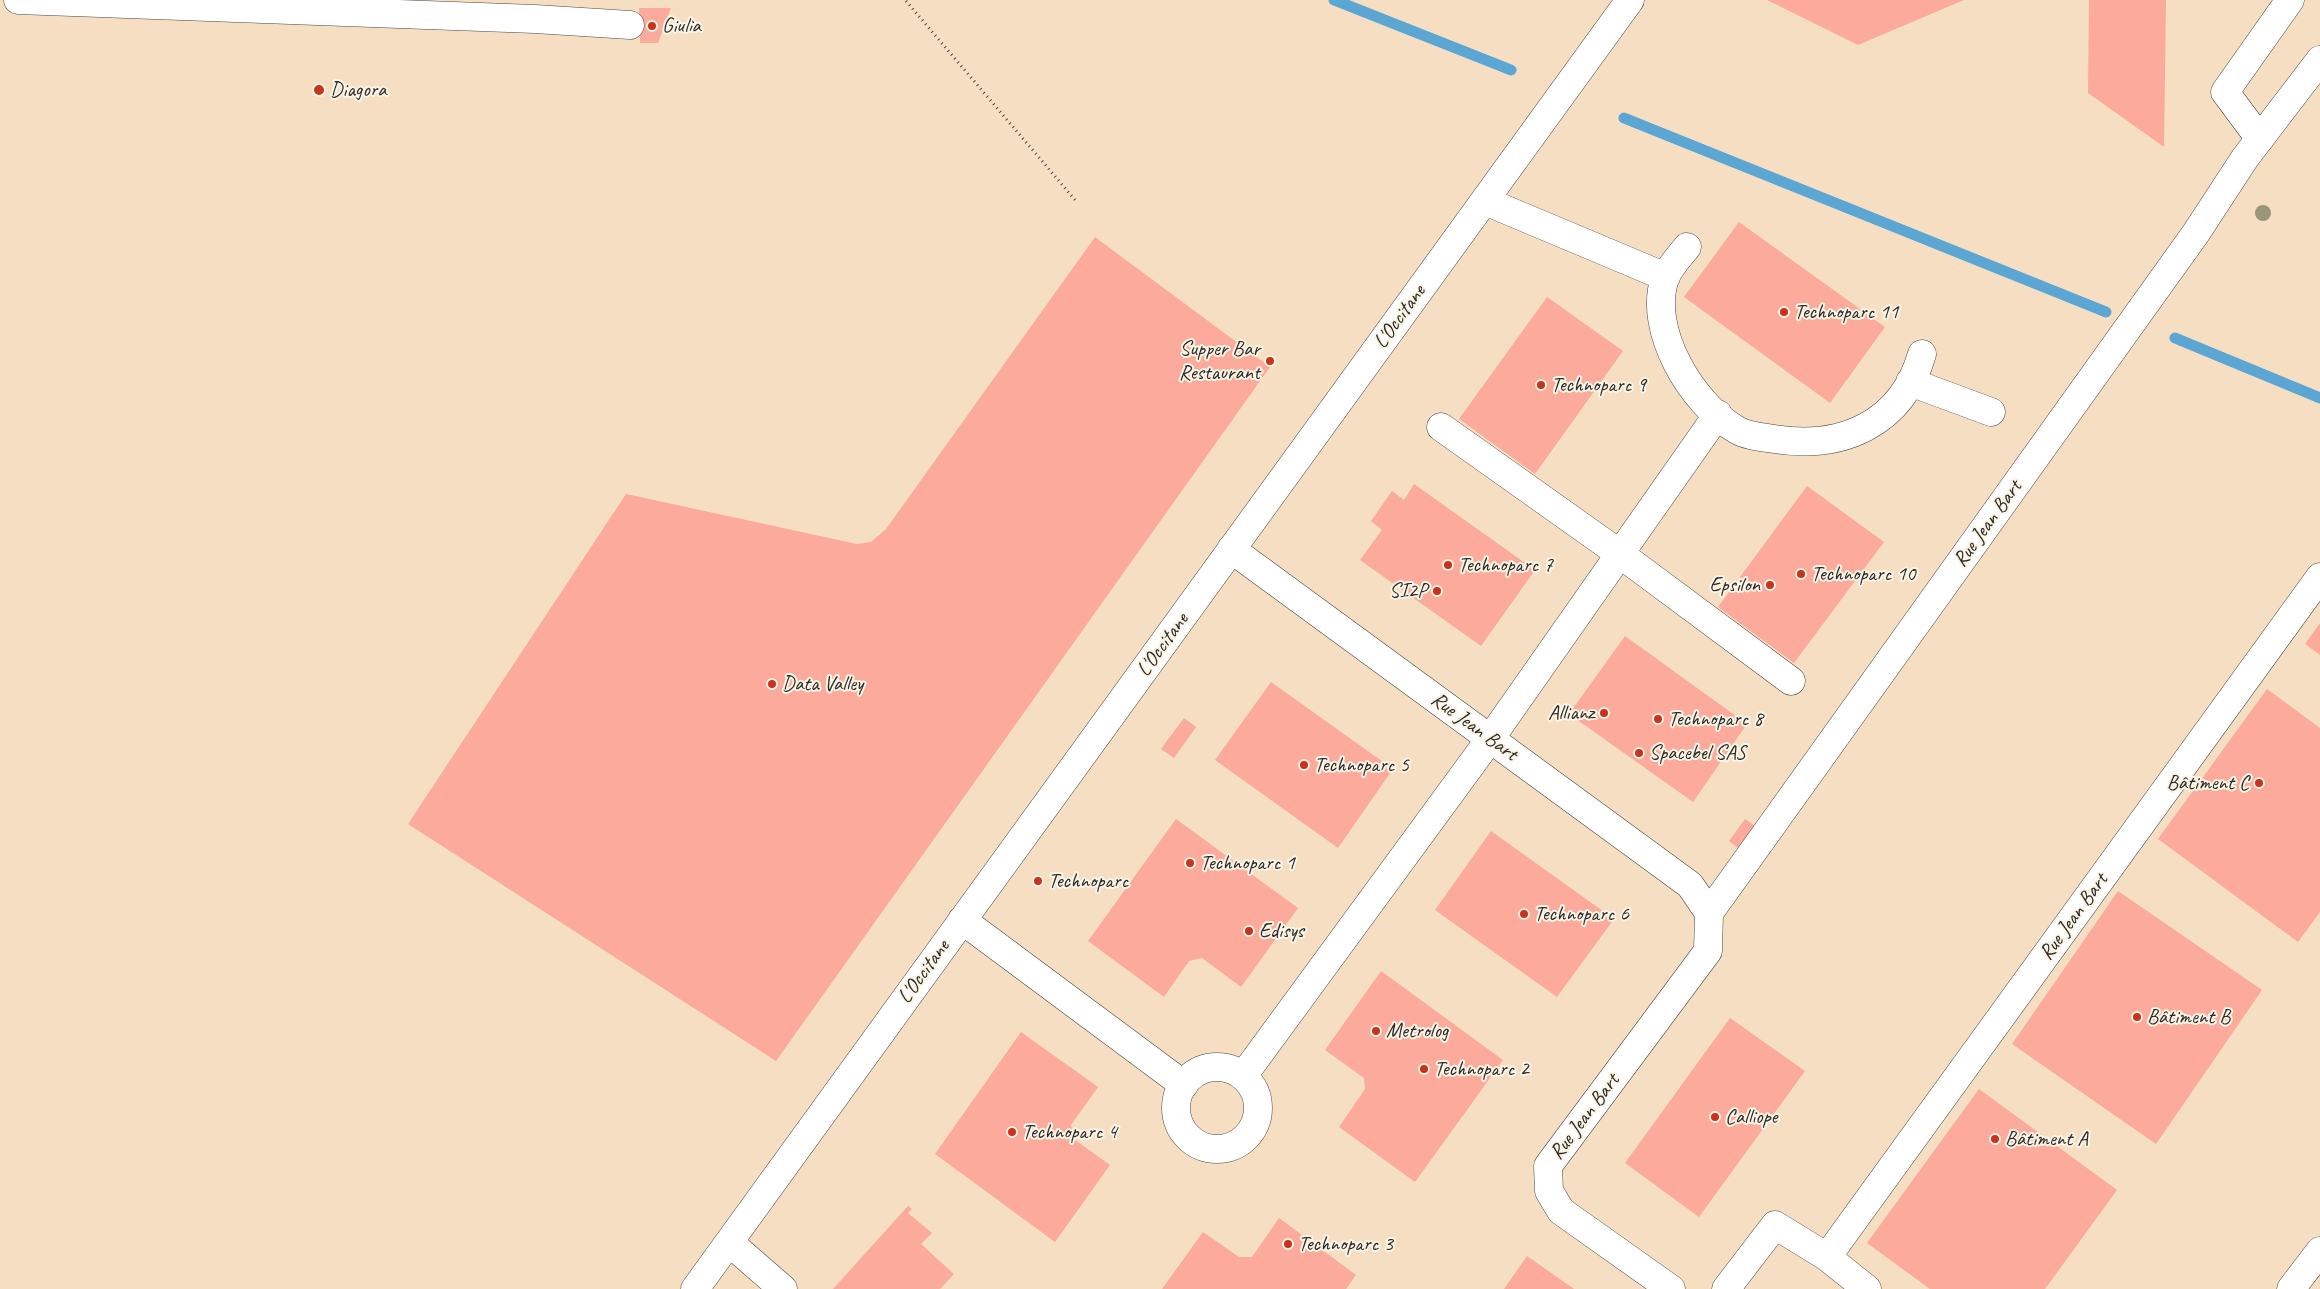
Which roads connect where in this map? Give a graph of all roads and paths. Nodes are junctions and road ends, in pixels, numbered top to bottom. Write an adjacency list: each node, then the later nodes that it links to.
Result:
1 (18, 0): 5 (street)
2 (1630, 0): 9 (street, L'Occitane)
3 (2290, 0): 8 (street)
4 (906, 1): 10 (path)
5 (539, 9): 6 (street)
6 (630, 25)
7 (2320, 60): 8 (street, Rue Jean Bart)
8 (2260, 139): 23 (street, Rue Jean Bart)
9 (1485, 200): 12 (street); 18 (street, L'Occitane)
10 (1076, 201)
11 (1687, 247): 12 (street)
12 (1666, 277): 16 (street)
13 (1922, 354): 14 (street)
14 (1910, 382): 15 (street); 16 (street)
15 (1991, 412)
16 (1718, 414): 19 (street)
17 (1441, 427): 19 (street)
18 (1231, 549): 22 (street, Rue Jean Bart); 24 (street, L'Occitane)
19 (1620, 554): 21 (street); 22 (street)
20 (2320, 577): 29 (street, Rue Jean Bart)
21 (1791, 681)
22 (1490, 739): 23 (street, Rue Jean Bart); 25 (street)
23 (1709, 913): 32 (street, Rue Jean Bart)
24 (962, 920): 26 (street); 27 (street, L'Occitane)
25 (1243, 1076): 26 (street); 26 (street)
26 (1184, 1084)
27 (729, 1242): 30 (street, L'Occitane); 31 (street)
28 (2320, 1251): 35 (street)
29 (1827, 1257): 33 (street); 34 (street)
30 (695, 1289)
31 (782, 1289)
32 (1671, 1289)
33 (1726, 1289)
34 (1867, 1289)
35 (2291, 1289)

